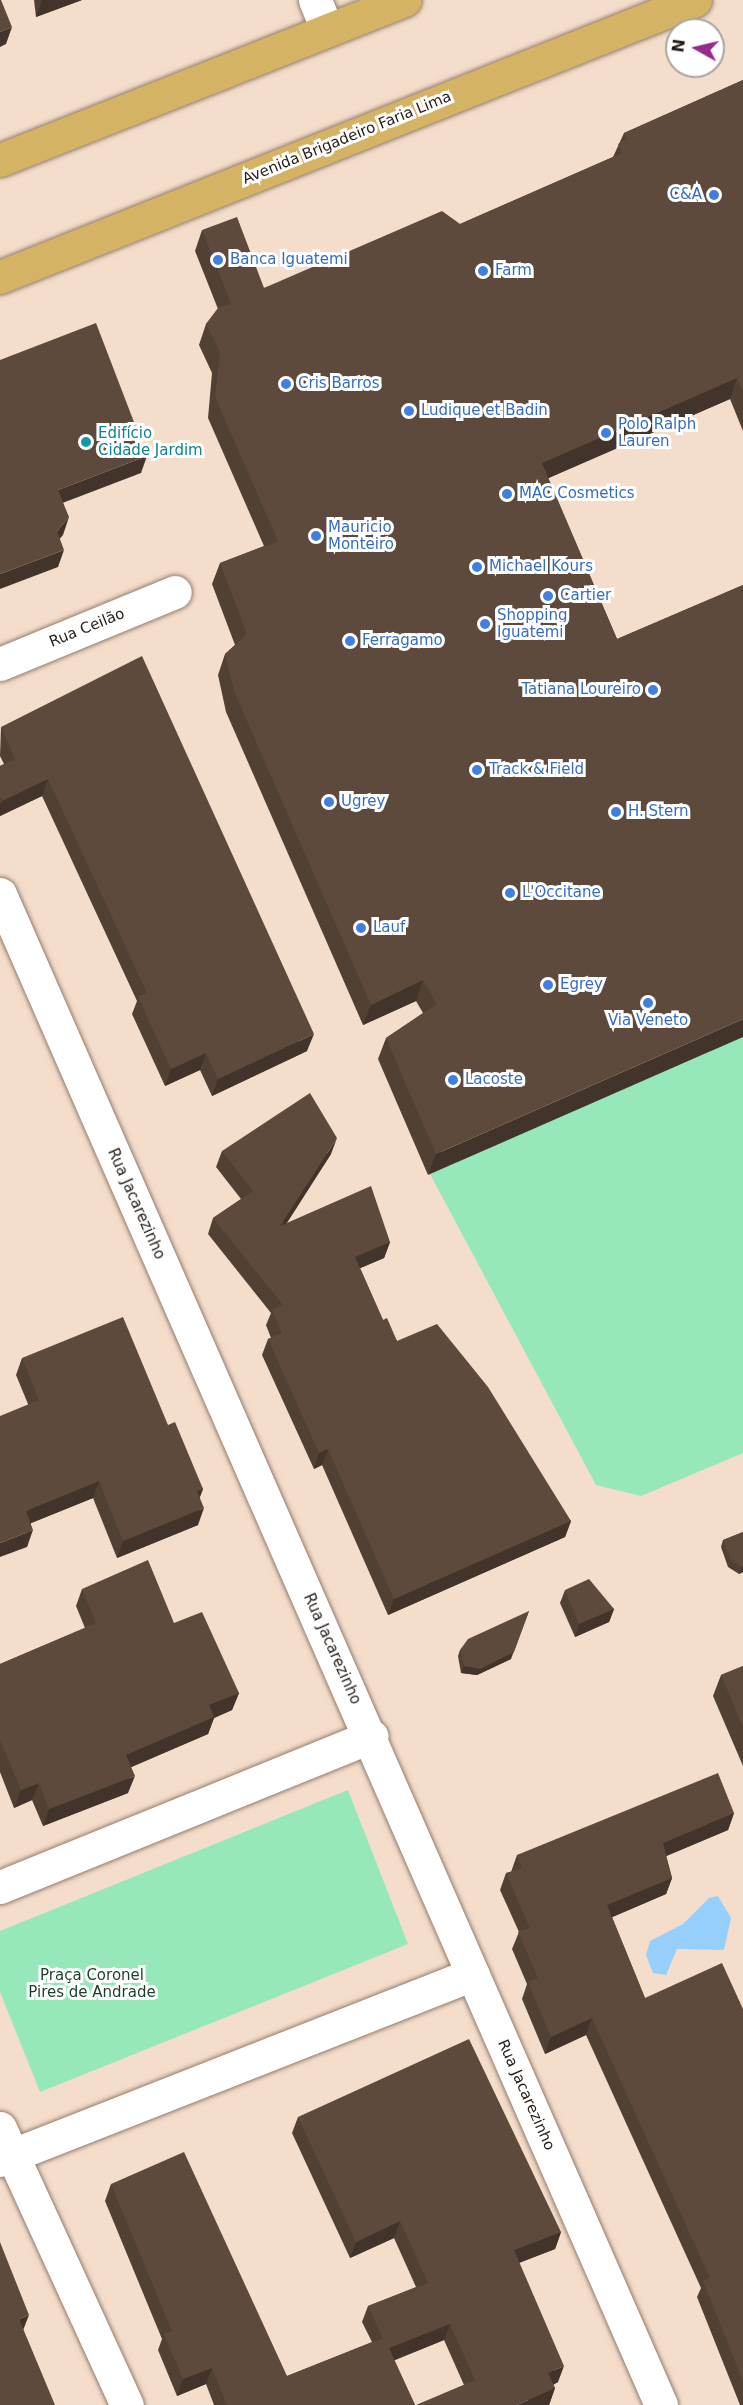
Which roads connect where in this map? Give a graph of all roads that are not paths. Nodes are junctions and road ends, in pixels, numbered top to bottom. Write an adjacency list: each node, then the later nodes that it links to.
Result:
1 (315, 0): 4 (street)
2 (405, 0): 4 (highway)
3 (694, 0): 6 (highway, Avenida Brigadeiro Faria Lima)
4 (327, 30): 5 (highway)
5 (0, 160)
6 (0, 277)
7 (175, 592): 8 (street, Rua Ceilão)
8 (0, 664)
9 (0, 894): 10 (street, Rua Jacarezinho)
10 (371, 1736): 11 (street); 12 (street, Rua Jacarezinho)
11 (0, 1887)
12 (473, 1974): 13 (street); 15 (street, Rua Jacarezinho)
13 (4, 2147): 14 (street)
14 (127, 2405)
15 (662, 2405)

